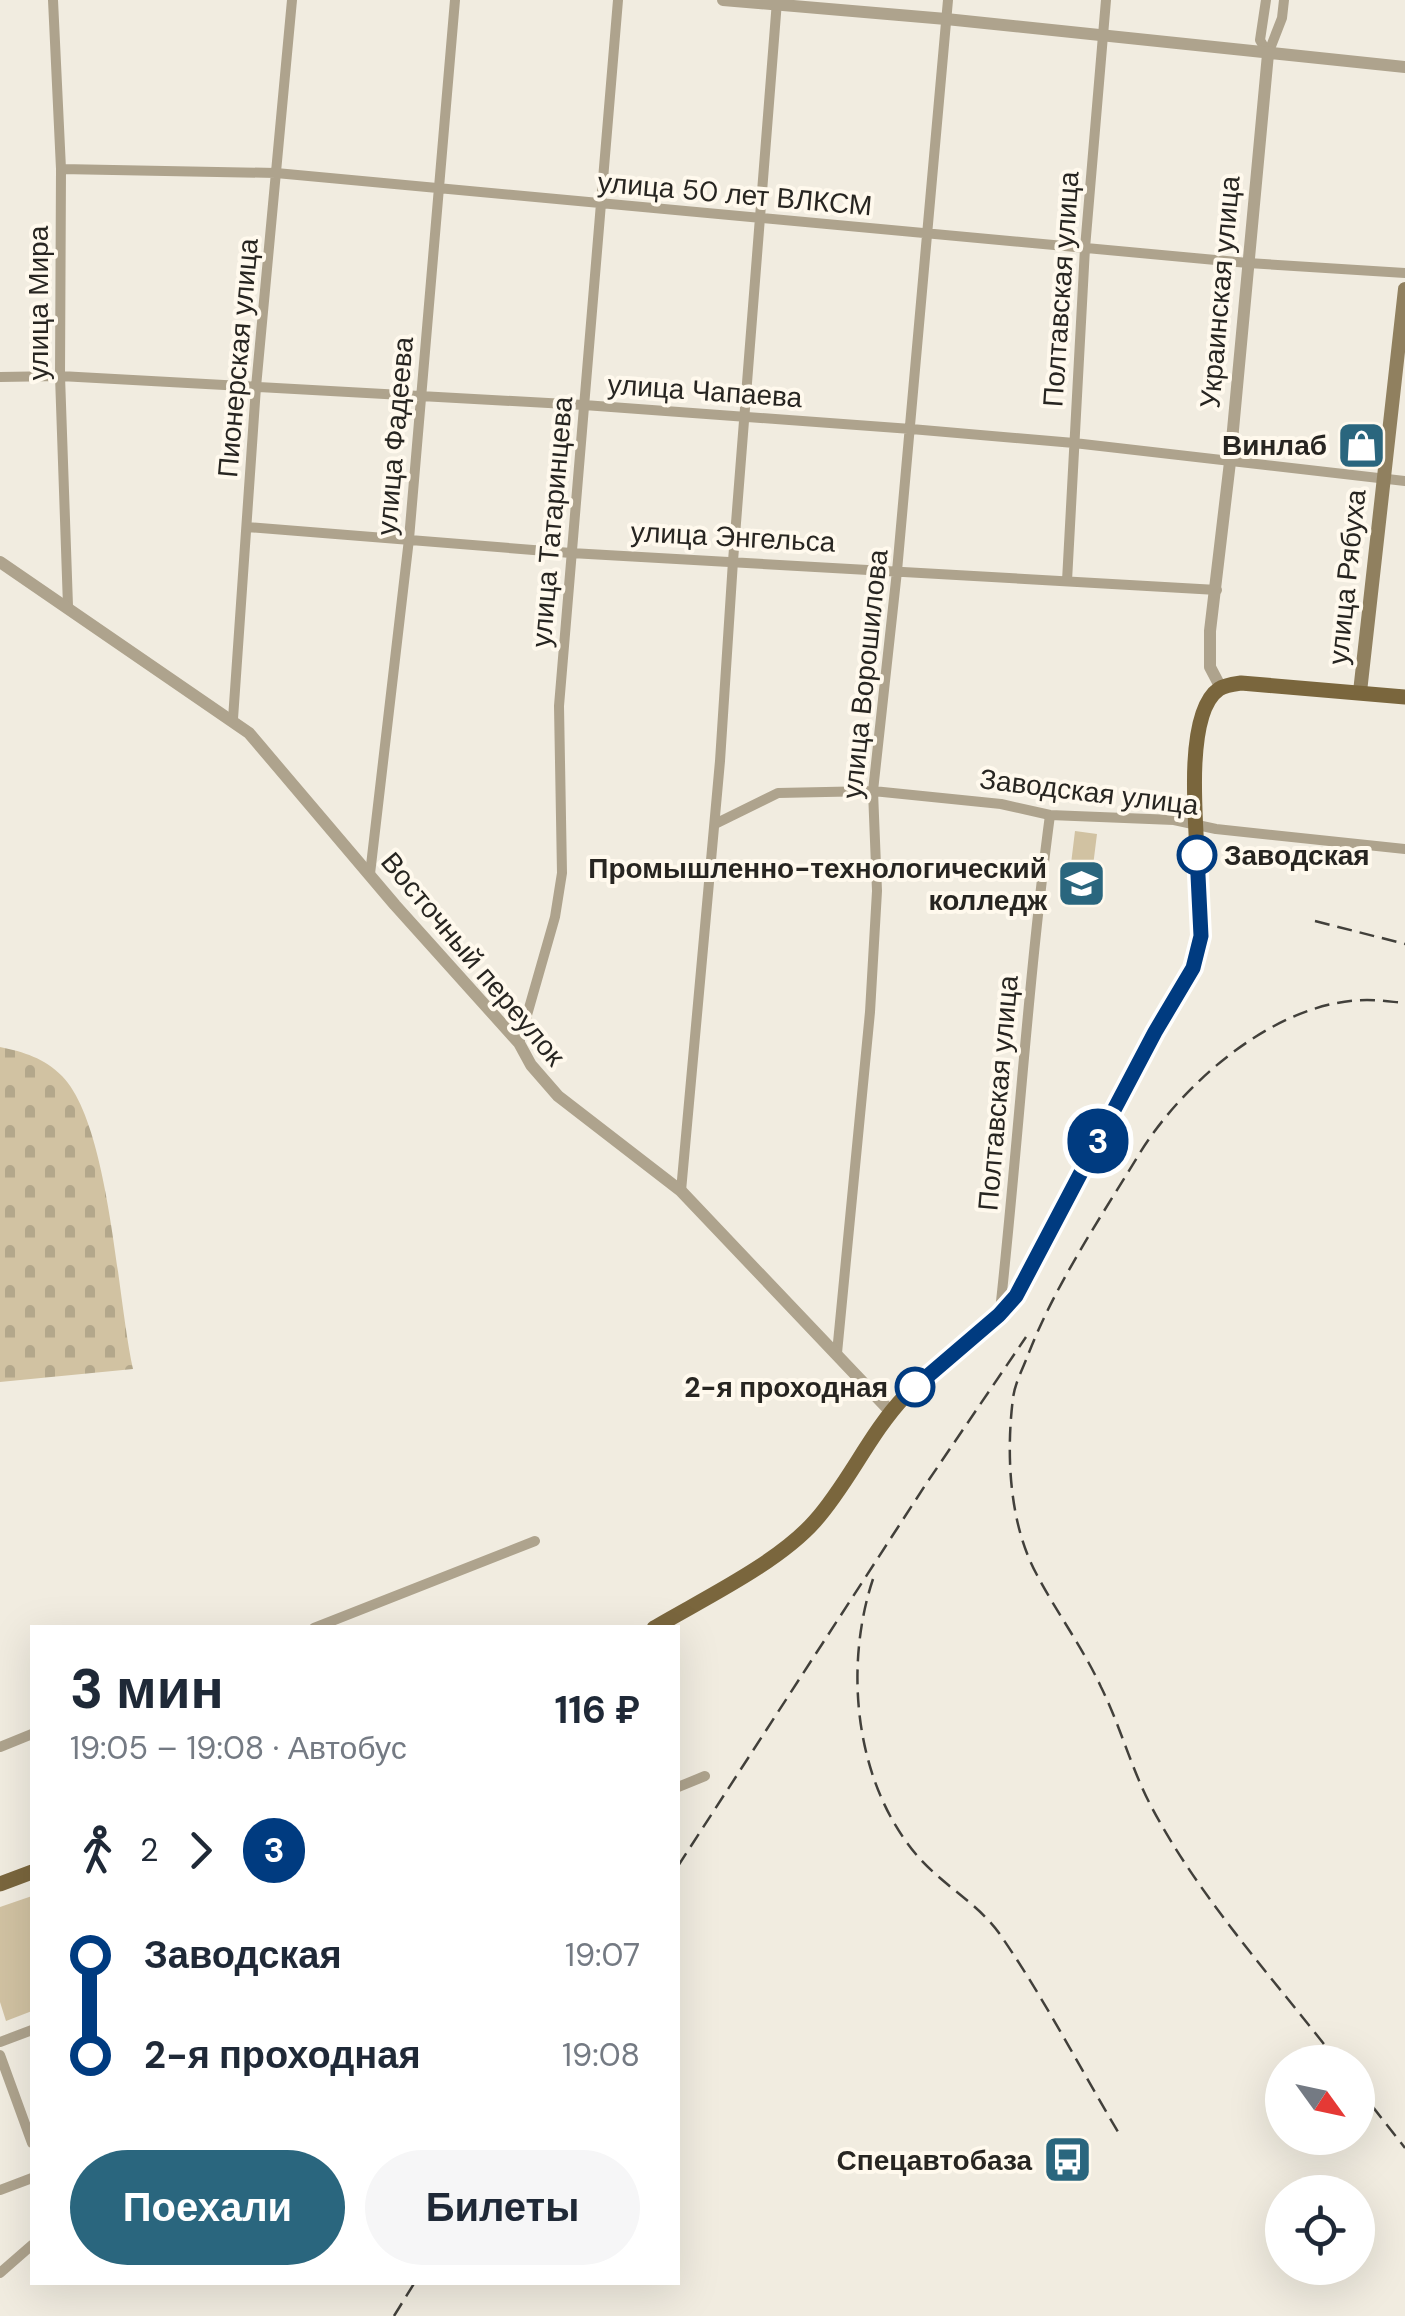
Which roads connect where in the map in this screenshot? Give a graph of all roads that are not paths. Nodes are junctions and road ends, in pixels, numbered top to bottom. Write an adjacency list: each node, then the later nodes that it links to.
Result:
1 (54, 0): 15 (street, улица Мира)
2 (292, 0): 16 (street, Пионерская улица)
3 (454, 0): 17 (street, улица Фадеева)
4 (618, 0): 18 (street, улица Татаринцева)
5 (722, 0): 10 (street)
6 (948, 0): 11 (street, улица Ворошилова)
7 (1106, 0): 12 (street, Полтавская улица)
8 (1266, 0): 13 (street, Украинская улица)
9 (1284, 0): 13 (street)
10 (777, 3): 11 (street); 19 (street)
11 (946, 19): 12 (street); 20 (street, улица Ворошилова)
12 (1102, 36): 13 (street); 21 (street, Полтавская улица)
13 (1268, 54): 14 (street); 22 (street, Украинская улица)
14 (1405, 67)
15 (61, 169): 16 (street, улица 50 лет ВЛКСМ); 26 (street, улица Мира)
16 (276, 173): 17 (street, улица 50 лет ВЛКСМ); 27 (street, Пионерская улица)
17 (439, 189): 18 (street, улица 50 лет ВЛКСМ); 28 (street, улица Фадеева)
18 (601, 204): 19 (street, улица 50 лет ВЛКСМ); 29 (street, улица Татаринцева)
19 (761, 216): 20 (street, улица 50 лет ВЛКСМ); 30 (street)
20 (926, 234): 21 (street, улица 50 лет ВЛКСМ); 31 (street, улица Ворошилова)
21 (1085, 248): 22 (street, улица 50 лет ВЛКСМ); 32 (street, Полтавская улица)
22 (1248, 263): 23 (street, улица 50 лет ВЛКСМ); 33 (street, Украинская улица)
23 (1405, 273)
24 (1405, 289): 34 (main road, улица Рябуха)
25 (0, 376): 26 (street, улица Чапаева)
26 (60, 376): 27 (street, улица Чапаева); 44 (street, улица Мира)
27 (256, 387): 28 (street, улица Чапаева); 36 (street, Пионерская улица)
28 (421, 397): 29 (street, улица Чапаева); 37 (street, улица Фадеева)
29 (584, 405): 30 (street, улица Чапаева); 38 (street, улица Татаринцева)
30 (744, 416): 31 (street, улица Чапаева); 39 (street)
31 (911, 429): 32 (street, улица Чапаева); 41 (street, улица Ворошилова)
32 (1074, 443): 33 (street, улица Чапаева); 42 (street, Полтавская улица)
33 (1230, 462): 34 (street, улица Чапаева); 43 (street, Украинская улица)
34 (1382, 479): 35 (street, улица Чапаева); 46 (main road, улица Рябуха)
35 (1405, 481)
36 (247, 527): 37 (street, улица Энгельса); 48 (street, Пионерская улица)
37 (409, 539): 38 (street, улица Энгельса); 54 (street, улица Фадеева)
38 (571, 553): 39 (street, улица Энгельса); 55 (street, улица Татаринцева)
39 (733, 561): 41 (street, улица Энгельса); 51 (street)
40 (0, 562): 44 (street, Восточный переулок)
41 (898, 571): 42 (street, улица Энгельса); 49 (street, улица Ворошилова)
42 (1066, 581): 43 (street, улица Энгельса)
43 (1217, 590): 45 (street, Украинская улица)
44 (68, 606): 48 (street, Восточный переулок)
45 (1221, 688): 46 (main road); 52 (main road)
46 (1360, 692): 47 (main road)
47 (1405, 697)
48 (233, 719): 54 (street, Восточный переулок)
49 (873, 791): 50 (street, Заводская улица); 51 (street, Заводская улица); 58 (street, улица Ворошилова)
50 (1050, 815): 52 (street, Заводская улица); 57 (street, Полтавская улица)
51 (715, 824): 56 (street)
52 (1194, 824): 53 (street, Заводская улица); 57 (main road)
53 (1405, 849)
54 (370, 874): 55 (street, Восточный переулок)
55 (518, 1042): 56 (street, Восточный переулок)
56 (681, 1191): 58 (street, Восточный переулок)
57 (999, 1315): 59 (main road)
58 (838, 1353): 59 (street, Восточный переулок)
59 (891, 1412): 62 (main road)
60 (534, 1541): 61 (street)
61 (322, 1625)
62 (659, 1625)
63 (30, 1735): 64 (street)
64 (0, 1746)
65 (705, 1776): 66 (street)
66 (680, 1786)
67 (30, 1873): 68 (main road)
68 (0, 1884)
69 (30, 2031): 70 (street)
70 (0, 2042)
71 (0, 2055): 72 (street)
72 (30, 2137)
73 (30, 2179): 74 (street)
74 (0, 2190)
75 (30, 2246): 76 (street)
76 (0, 2273)

